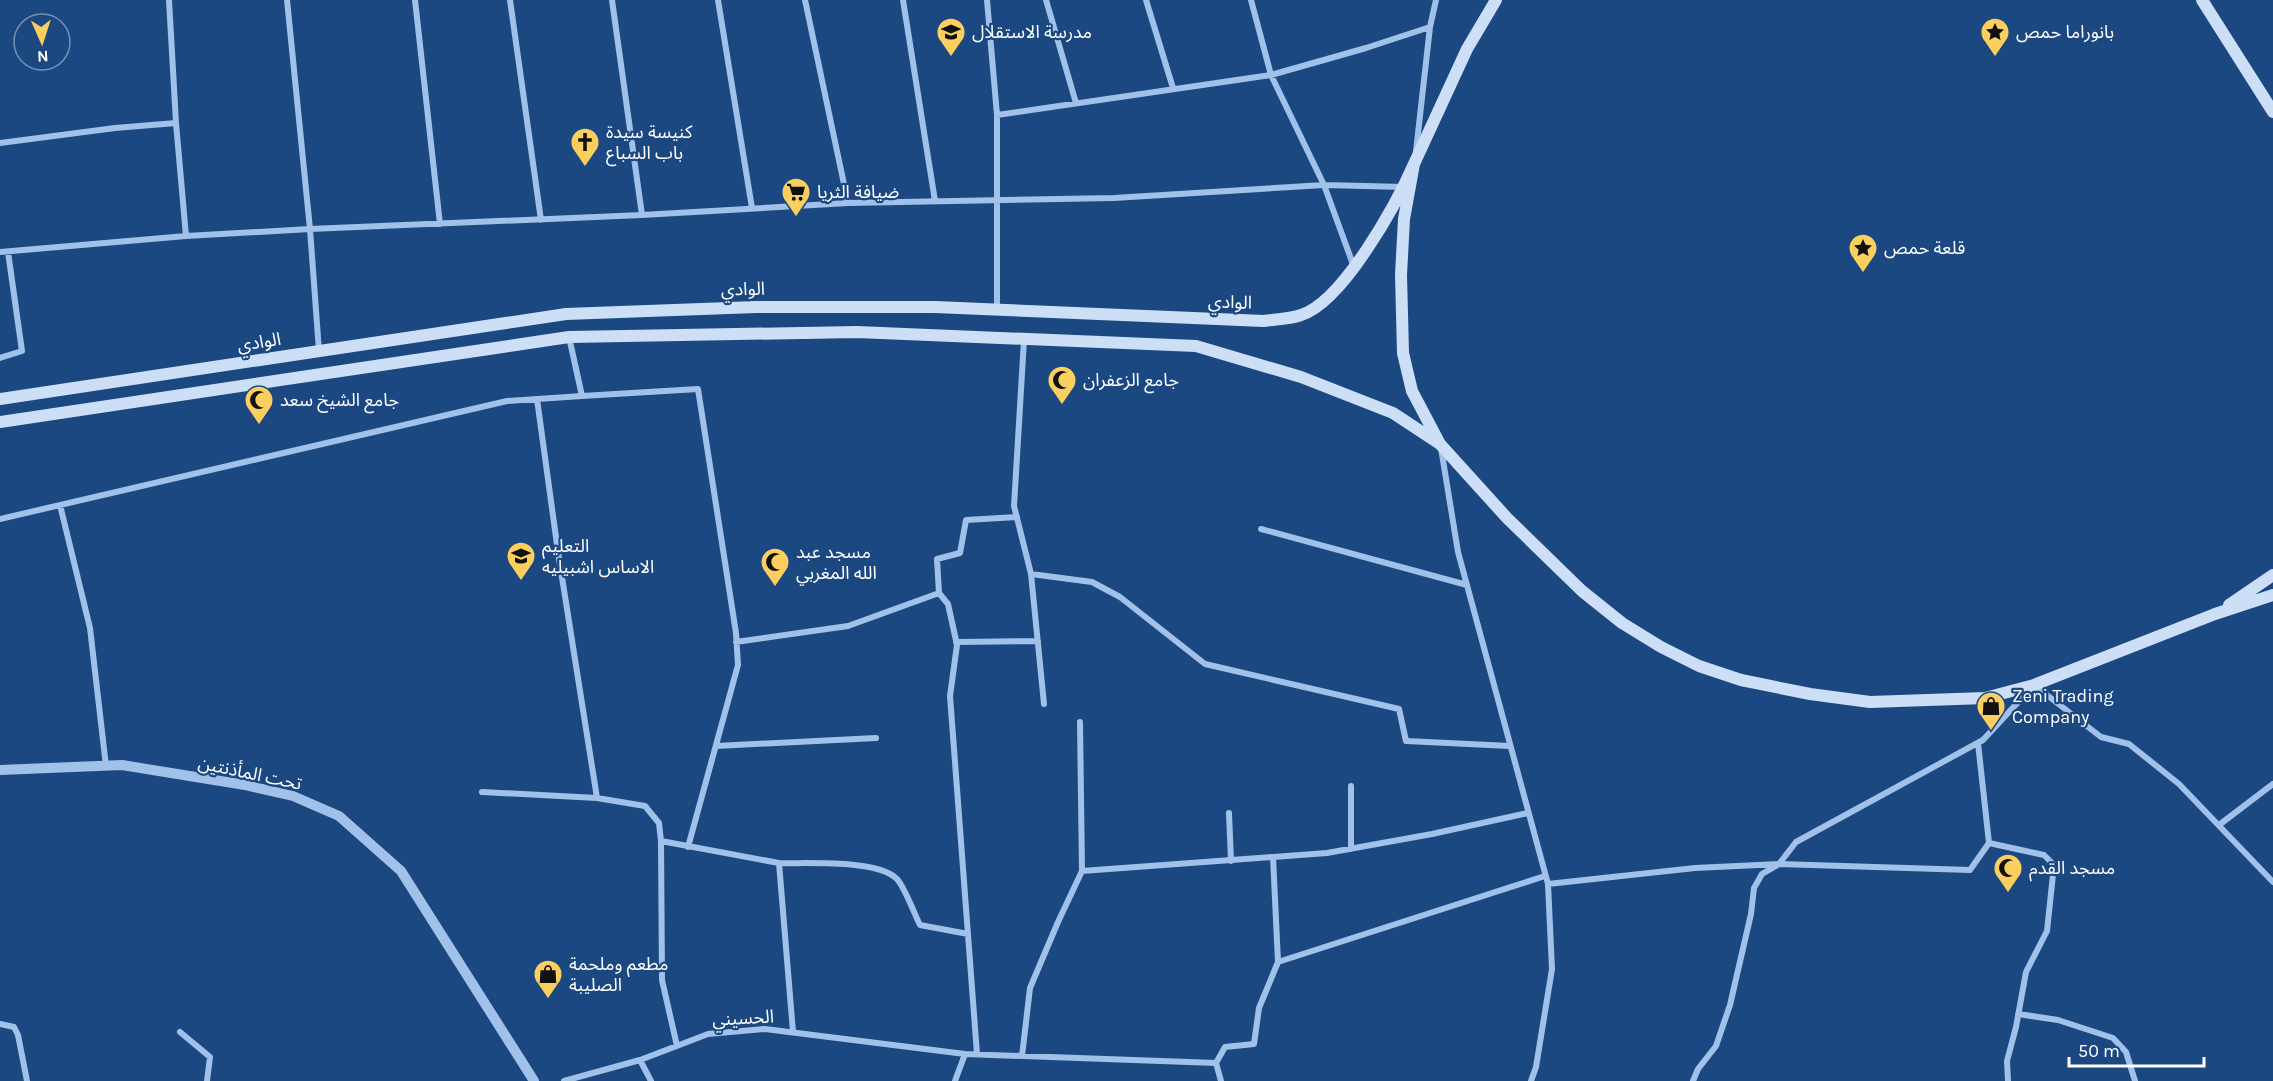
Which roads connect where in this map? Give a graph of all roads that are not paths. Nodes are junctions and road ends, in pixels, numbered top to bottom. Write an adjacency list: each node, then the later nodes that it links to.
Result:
1 (169, 0): 22 (street)
2 (286, 0): 34 (street)
3 (415, 0): 33 (street)
4 (510, 0): 32 (street)
5 (612, 0): 31 (street)
6 (718, 0): 30 (street)
7 (805, 0): 29 (street)
8 (903, 0): 28 (street)
9 (987, 0): 21 (street)
10 (1046, 0): 19 (street)
11 (1146, 0): 18 (street)
12 (1251, 0): 17 (street)
13 (1436, 0): 16 (street)
14 (1496, 0): 24 (main road)
15 (2202, 0): 20 (main road)
16 (1430, 27): 17 (street); 24 (street)
17 (1271, 75): 18 (street); 25 (street)
18 (1173, 88): 19 (street)
19 (1076, 103): 21 (street)
20 (2273, 112)
21 (998, 114): 27 (street)
22 (176, 123): 23 (street); 35 (street)
23 (0, 143)
24 (1414, 164): 26 (main road, الوادي); 48 (main road)
25 (1324, 185): 26 (street); 27 (street); 38 (street)
26 (1404, 187): 38 (main road, الوادي)
27 (999, 200): 28 (street); 39 (street)
28 (935, 201): 29 (street)
29 (848, 202): 30 (street)
30 (752, 208): 31 (street)
31 (642, 215): 32 (street)
32 (541, 219): 33 (street)
33 (440, 224): 34 (street)
34 (310, 229): 35 (street); 42 (street)
35 (186, 236): 37 (street)
36 (0, 252): 37 (street)
37 (8, 252): 43 (street)
38 (1354, 267): 39 (main road, الوادي)
39 (997, 310): 42 (main road, الوادي)
40 (569, 338): 41 (main road); 44 (street); 47 (main road)
41 (1024, 339): 48 (main road); 50 (street)
42 (319, 351): 45 (main road, الوادي)
43 (0, 358)
44 (582, 396): 46 (street); 60 (street)
45 (0, 399)
46 (537, 399): 49 (street); 74 (street)
47 (0, 422)
48 (1440, 444): 55 (street); 62 (main road)
49 (60, 505): 51 (street); 69 (street)
50 (1017, 517): 53 (street); 56 (street)
51 (0, 519)
52 (1261, 529): 55 (street)
53 (1030, 574): 59 (street); 68 (street)
54 (2273, 575): 58 (main road)
55 (1467, 585): 68 (street)
56 (939, 593): 60 (street); 61 (street)
57 (2273, 595): 58 (main road)
58 (2215, 614): 62 (main road)
59 (1038, 641): 61 (street); 63 (street)
60 (736, 642): 67 (street)
61 (956, 642): 90 (street)
62 (2034, 685): 66 (street); 77 (street)
63 (1044, 704)
64 (1080, 722): 86 (street)
65 (876, 738): 67 (street)
66 (1978, 743): 79 (street); 85 (street)
67 (716, 746): 80 (street)
68 (1510, 746): 76 (street)
69 (106, 766): 70 (street, تحت المأذنتين); 104 (street, تحت المأذنتين)
70 (0, 770)
71 (2273, 784): 77 (street)
72 (1351, 786): 81 (street)
73 (482, 792): 74 (street)
74 (597, 798): 78 (street)
75 (1229, 813): 83 (street)
76 (1528, 813): 81 (street); 87 (street)
77 (2219, 825): 88 (street)
78 (661, 841): 80 (street); 96 (street)
79 (1989, 843): 85 (street); 92 (street)
80 (688, 846): 84 (street)
81 (1351, 849): 82 (street)
82 (1273, 857): 83 (street); 91 (street)
83 (1231, 861): 86 (street)
84 (779, 863): 90 (street); 95 (street)
85 (1779, 864): 89 (street); 110 (street)
86 (1082, 871): 99 (street)
87 (1545, 876): 89 (street); 91 (street)
88 (2273, 882)
89 (1548, 884): 109 (street)
90 (968, 934): 98 (street)
91 (1278, 962): 101 (street)
92 (2018, 1014): 111 (street); 112 (street)
93 (0, 1024): 102 (street)
94 (180, 1032): 103 (street)
95 (793, 1032): 96 (street, الحسيني); 97 (street, الحسيني)
96 (677, 1046): 100 (street, الحسيني)
97 (965, 1054): 98 (street, الحسيني); 107 (street)
98 (977, 1054): 99 (street, الحسيني)
99 (1022, 1056): 101 (street, الحسيني)
100 (640, 1060): 105 (street, الحسيني); 106 (street)
101 (1216, 1063): 108 (street)
102 (27, 1081)
103 (207, 1081)
104 (534, 1081)
105 (564, 1081)
106 (651, 1081)
107 (955, 1081)
108 (1221, 1081)
109 (1531, 1081)
110 (1693, 1081)
111 (2008, 1081)
112 (2135, 1081)

